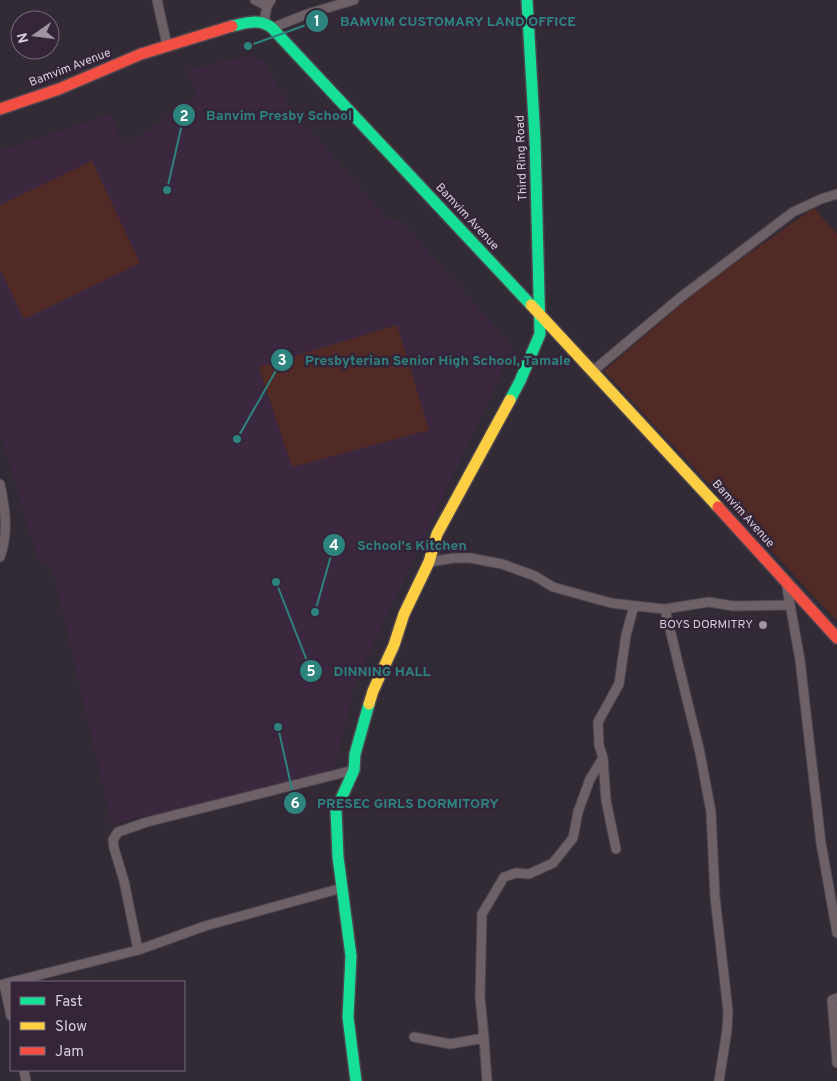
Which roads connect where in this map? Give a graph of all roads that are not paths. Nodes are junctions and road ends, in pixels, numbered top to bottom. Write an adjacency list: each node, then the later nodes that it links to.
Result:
1 (157, 0): 7 (street)
2 (255, 0): 5 (street)
3 (354, 0): 6 (street)
4 (526, 0): 10 (street, Third Ring Road)
5 (269, 3): 6 (street)
6 (268, 25): 7 (street, Bamvim Avenue); 10 (street, Bamvim Avenue)
7 (167, 45): 8 (street, Bamvim Avenue)
8 (0, 109)
9 (837, 194): 11 (street)
10 (540, 315): 11 (street, Bamvim Avenue); 14 (street, Third Ring Road)
11 (593, 371): 15 (street, Bamvim Avenue)
12 (0, 484): 13 (street)
13 (0, 557)
14 (429, 562): 17 (street); 21 (street, Third Ring Road)
15 (786, 582): 16 (street); 19 (street, Bamvim Avenue)
16 (790, 605): 18 (street); 24 (street)
17 (634, 606): 18 (street); 20 (street)
18 (665, 608): 35 (street)
19 (837, 638)
20 (603, 758): 22 (street); 31 (street)
21 (354, 770): 23 (street, Third Ring Road); 25 (street)
22 (616, 849)
23 (342, 888): 25 (street); 33 (street, Third Ring Road)
24 (837, 933)
25 (138, 950): 26 (street)
26 (18, 981)
27 (2, 985): 29 (street)
28 (837, 998): 32 (street)
29 (10, 1013)
30 (414, 1037): 31 (street)
31 (484, 1038): 34 (street)
32 (837, 1063)
33 (356, 1081)
34 (488, 1081)
35 (719, 1081)

